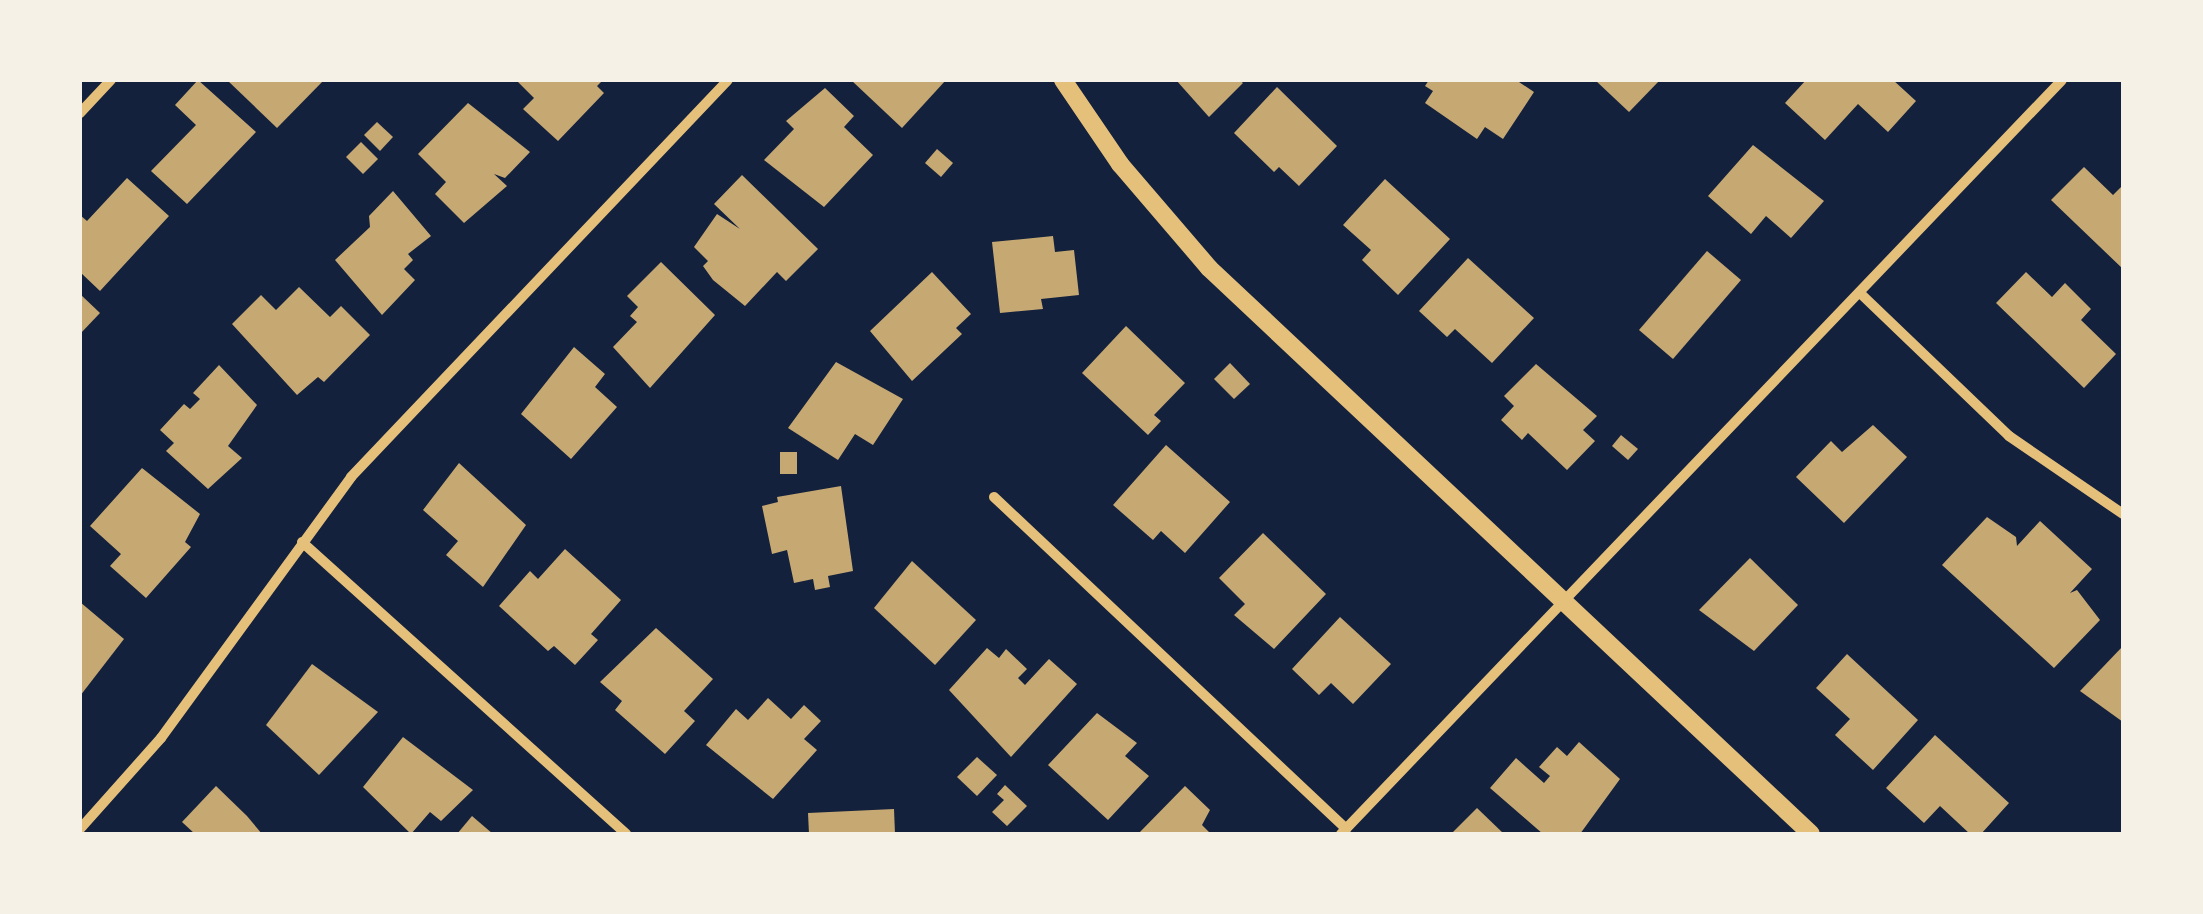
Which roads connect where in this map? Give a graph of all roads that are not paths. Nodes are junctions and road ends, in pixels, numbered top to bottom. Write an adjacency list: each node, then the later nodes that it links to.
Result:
1 (111, 80): 5 (street)
2 (728, 80): 9 (street)
3 (1064, 80): 10 (street)
4 (2062, 80): 6 (street)
5 (80, 114)
6 (1861, 294): 8 (street); 10 (street)
7 (994, 497): 12 (street)
8 (2123, 514)
9 (302, 542): 11 (street); 13 (street)
10 (1566, 602): 12 (street); 14 (street)
11 (80, 829)
12 (1344, 831)
13 (626, 834)
14 (1811, 834)

